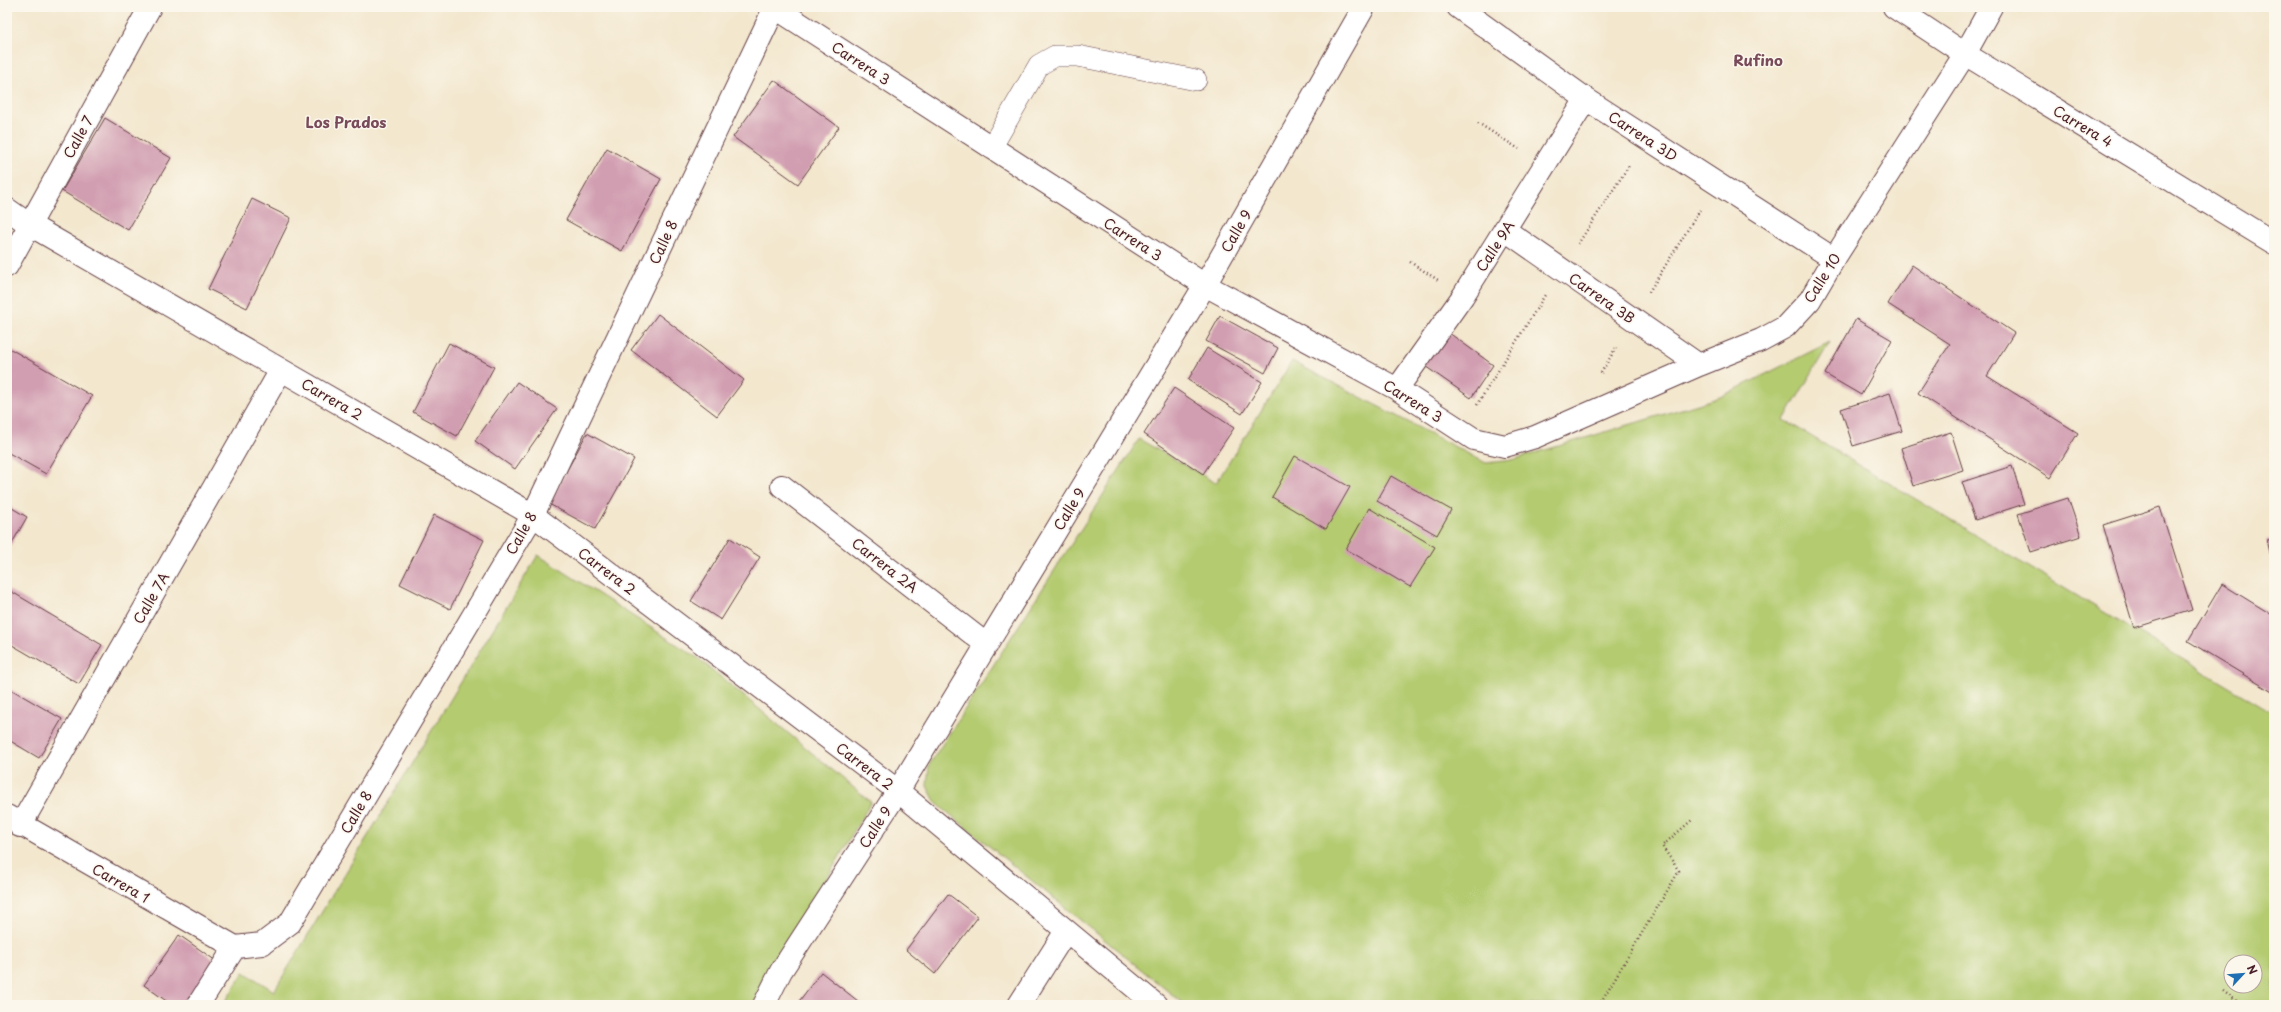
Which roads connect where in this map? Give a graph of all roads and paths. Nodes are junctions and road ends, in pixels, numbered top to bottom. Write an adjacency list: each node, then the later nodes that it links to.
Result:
1 (150, 7): 14 (street, Calle 7)
2 (774, 7): 11 (street, Carrera 3); 25 (street, Calle 8)
3 (1364, 7): 19 (street, Calle 9)
4 (1458, 7): 9 (street, Carrera 3D)
5 (1894, 7): 7 (street, Carrera 4)
6 (1991, 7): 7 (street, Calle 10)
7 (1965, 54): 16 (street, Carrera 4); 17 (street, Calle 10)
8 (1196, 80): 11 (lane)
9 (1586, 99): 12 (street, Calle 9A); 17 (street, Carrera 3D)
10 (1478, 122): 12 (path)
11 (991, 148): 19 (street, Carrera 3)
12 (1545, 166): 15 (street, Calle 9A)
13 (7, 209): 14 (street, Carrera 2)
14 (30, 225): 18 (street, Calle 7); 21 (street, Carrera 2)
15 (1505, 230): 20 (street, Carrera 3B); 22 (street, Calle 9A)
16 (2274, 243)
17 (1834, 259): 20 (street, Calle 10)
18 (7, 266)
19 (1205, 285): 22 (street, Carrera 3); 26 (street, Calle 9)
20 (1699, 365): 23 (street, Calle 10)
21 (281, 370): 25 (street, Carrera 2); 29 (street, Calle 7A)
22 (1397, 389): 23 (street, Carrera 3)
23 (1505, 446)
24 (782, 486): 26 (street, Carrera 2A)
25 (532, 515): 27 (street, Carrera 2); 31 (street, Calle 8)
26 (987, 645): 27 (street, Calle 9)
27 (898, 791): 30 (street, Carrera 2); 34 (street, Calle 9)
28 (1693, 820): 37 (path)
29 (14, 821): 31 (street, Carrera 1)
30 (1066, 931): 35 (street); 36 (street, Carrera 2)
31 (235, 948): 33 (street)
32 (2227, 994): 38 (path)
33 (198, 1005)
34 (764, 1005)
35 (1019, 1005)
36 (1156, 1005)
37 (1599, 1005)
38 (2242, 1005)

